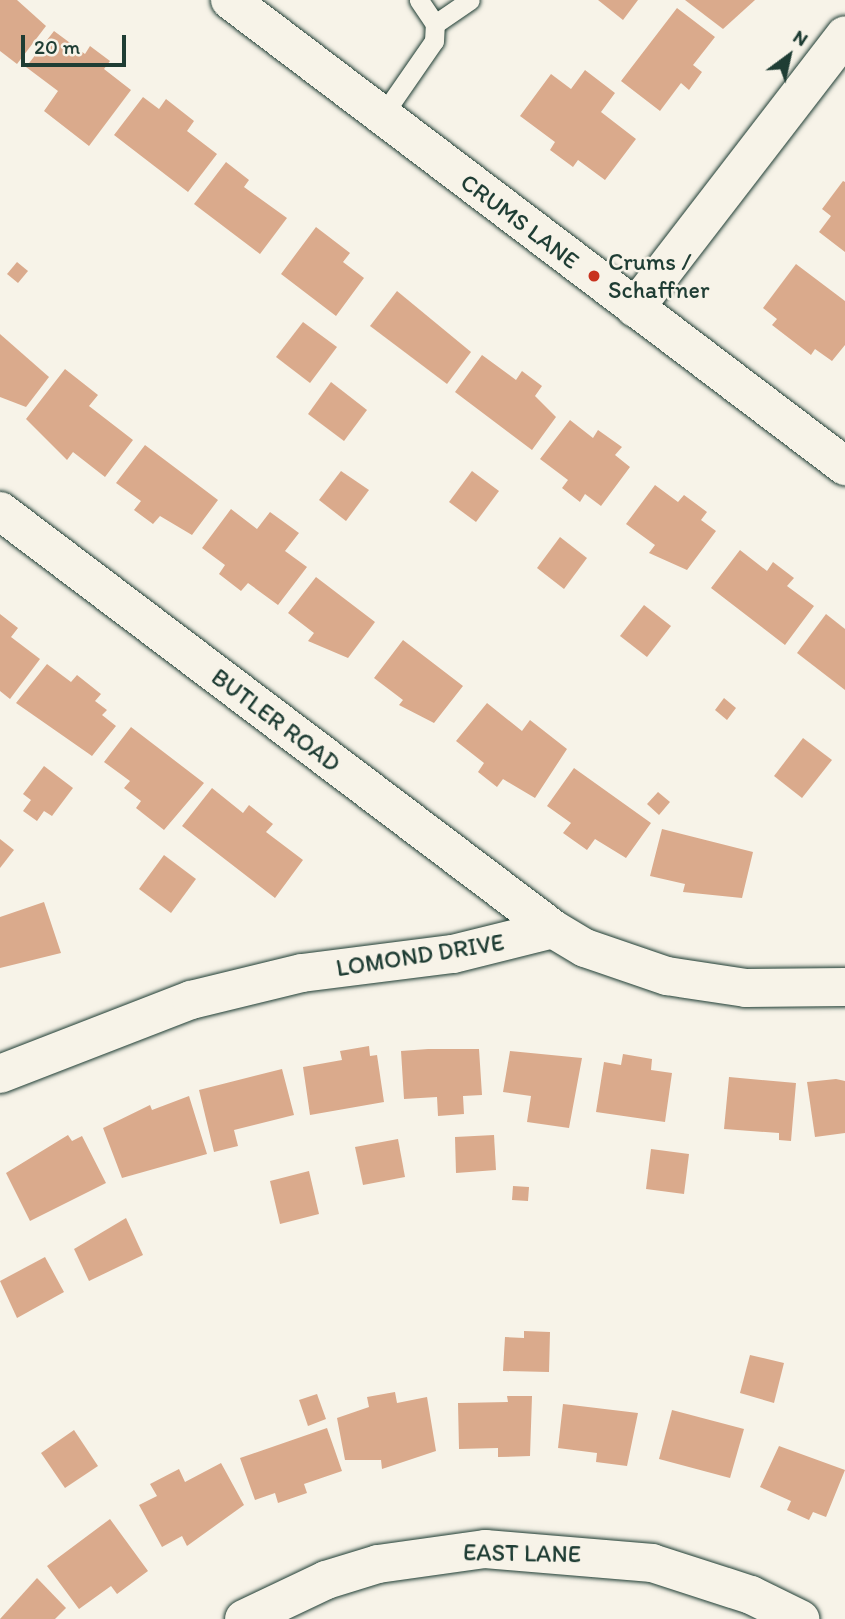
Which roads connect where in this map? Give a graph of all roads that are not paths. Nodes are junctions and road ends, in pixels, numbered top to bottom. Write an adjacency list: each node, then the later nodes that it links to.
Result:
1 (230, 0): 6 (street, CRUMS LANE)
2 (419, 0): 4 (lane)
3 (470, 0): 4 (lane)
4 (435, 33): 6 (lane)
5 (845, 35): 7 (street)
6 (382, 116): 7 (street, CRUMS LANE)
7 (635, 308): 8 (street, CRUMS LANE)
8 (845, 466)
9 (0, 511): 10 (street, BUTLER ROAD)
10 (553, 929): 11 (street); 12 (street, LOMOND DRIVE)
11 (845, 987)
12 (0, 1074)
13 (244, 1619): 14 (street, EAST LANE)
14 (800, 1619)

